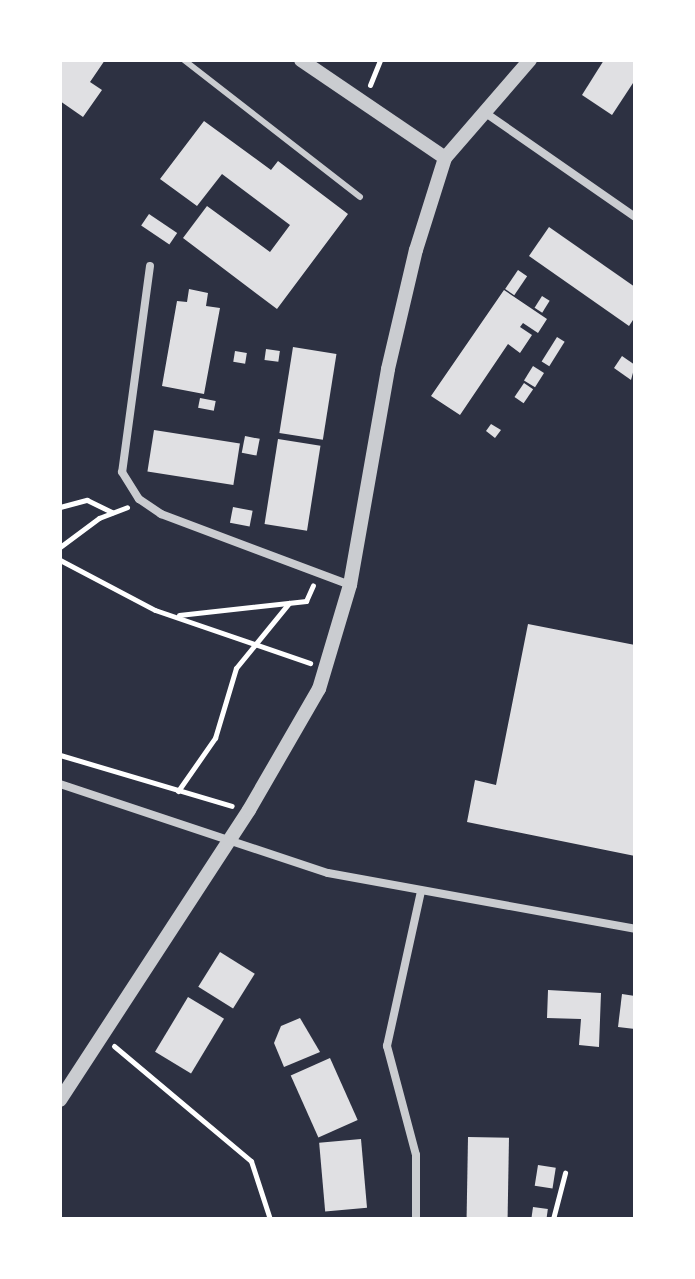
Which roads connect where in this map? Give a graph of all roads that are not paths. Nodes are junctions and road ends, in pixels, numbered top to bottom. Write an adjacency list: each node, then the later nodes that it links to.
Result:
1 (184, 60): 6 (lane)
2 (301, 60): 5 (street)
3 (530, 60): 4 (street)
4 (487, 114): 5 (street); 7 (street)
5 (445, 158): 9 (street)
6 (360, 197)
7 (635, 217)
8 (150, 266): 9 (street)
9 (350, 585): 11 (street)
10 (60, 784): 11 (street)
11 (229, 841): 12 (street); 14 (street)
12 (421, 891): 13 (street); 15 (street)
13 (635, 929)
14 (60, 1100)
15 (416, 1219)

